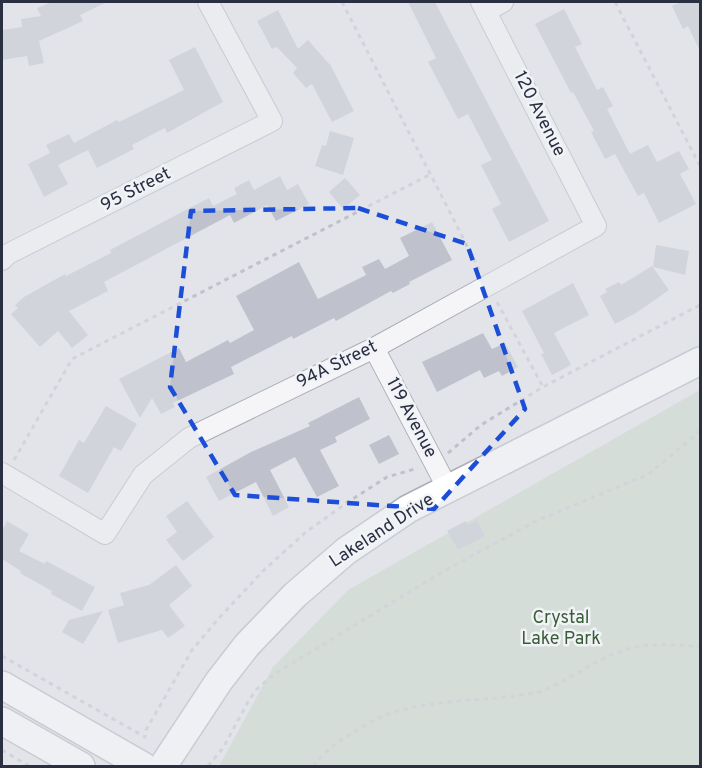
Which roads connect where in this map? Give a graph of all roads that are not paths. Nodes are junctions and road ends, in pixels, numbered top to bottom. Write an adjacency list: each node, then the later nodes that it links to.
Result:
1 (208, 2): 4 (street, 95 Street)
2 (490, 5): 3 (street, 120 Avenue)
3 (596, 226): 5 (street, 94A Street)
4 (2, 260)
5 (375, 348): 7 (street, 94A Street); 8 (street, 119 Avenue)
6 (700, 361): 8 (street, Lakeland Drive)
7 (4, 474)
8 (448, 489): 13 (street, Lakeland Drive)
9 (2, 685): 12 (street)
10 (2, 721): 11 (street)
11 (81, 766)
12 (143, 766)
13 (163, 766)

